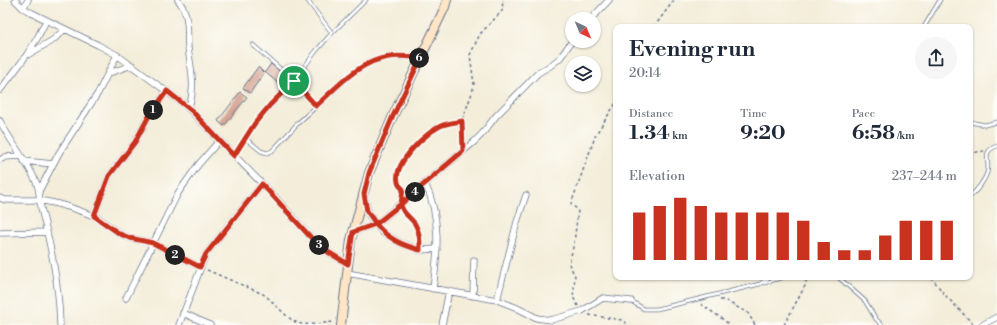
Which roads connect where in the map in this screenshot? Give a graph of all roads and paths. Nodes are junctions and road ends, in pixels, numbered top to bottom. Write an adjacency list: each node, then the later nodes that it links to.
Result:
1 (15, 0): 11 (street)
2 (28, 0): 11 (street)
3 (178, 0): 29 (street)
4 (306, 0): 17 (lane)
5 (366, 0): 17 (lane)
6 (447, 0): 22 (main road)
7 (503, 0): 32 (path)
8 (609, 0): 12 (street)
9 (674, 0): 14 (path)
10 (940, 0): 15 (lane)
11 (23, 8): 13 (street)
12 (598, 12)
13 (46, 21): 16 (street); 20 (street)
14 (656, 24)
15 (926, 24)
16 (64, 29): 20 (street); 21 (street)
17 (332, 33): 25 (lane)
18 (252, 45): 25 (lane)
19 (567, 48): 38 (street)
20 (27, 55): 26 (street)
21 (117, 55): 23 (street); 24 (street)
22 (421, 58): 28 (lane); 50 (main road)
23 (132, 65): 24 (street); 27 (street)
24 (109, 73): 45 (street)
25 (294, 81): 28 (lane); 35 (lane)
26 (0, 90)
27 (167, 91): 29 (street); 55 (street)
28 (316, 106): 35 (lane)
29 (189, 107): 36 (street)
30 (613, 108): 81 (path)
31 (0, 121): 41 (street)
32 (462, 121): 38 (path); 54 (path)
33 (973, 122): 34 (lane)
34 (997, 122)
35 (245, 138): 42 (lane)
36 (219, 141): 42 (street); 60 (street)
37 (997, 146): 39 (lane)
38 (463, 151): 46 (street)
39 (987, 152): 40 (path); 49 (lane)
40 (973, 154)
41 (20, 156): 43 (street); 44 (street)
42 (234, 156): 47 (street)
43 (0, 160)
44 (24, 162): 45 (street); 48 (street)
45 (53, 164): 48 (street)
46 (425, 183): 54 (street); 62 (street)
47 (262, 184): 64 (street); 65 (street)
48 (39, 191): 53 (street)
49 (973, 193)
50 (364, 194): 56 (street); 58 (main road)
51 (526, 195): 78 (street)
52 (0, 198): 53 (street)
53 (39, 200): 55 (street); 57 (street)
54 (401, 204): 56 (street); 61 (path)
55 (94, 216): 60 (street)
56 (376, 224): 58 (street); 61 (street)
57 (47, 232): 59 (street); 87 (street)
58 (353, 232): 64 (main road)
59 (0, 233)
60 (153, 243): 65 (street); 76 (street)
61 (420, 250): 62 (street)
62 (437, 250): 73 (street)
63 (474, 260): 75 (street)
64 (348, 264): 66 (main road)
65 (200, 267): 82 (street); 86 (path)
66 (347, 273): 73 (street); 86 (main road)
67 (765, 280): 72 (lane)
68 (774, 280): 72 (lane)
69 (805, 280): 94 (path)
70 (842, 280): 95 (lane)
71 (933, 280): 96 (path)
72 (760, 284): 79 (lane)
73 (433, 288): 74 (street)
74 (449, 291): 75 (street); 90 (street)
75 (473, 296): 78 (street)
76 (126, 298)
77 (717, 299): 93 (path)
78 (497, 300): 85 (street)
79 (695, 300): 80 (lane); 92 (path)
80 (631, 302): 81 (street)
81 (582, 311): 85 (street)
82 (183, 313): 88 (street); 89 (street)
83 (588, 315): 91 (path)
84 (997, 317): 97 (street)
85 (550, 322)
86 (341, 323)
87 (60, 325)
88 (179, 325)
89 (210, 325)
90 (442, 325)
91 (629, 325)
92 (730, 325)
93 (755, 325)
94 (784, 325)
95 (882, 325)
96 (974, 325)
97 (982, 325)

